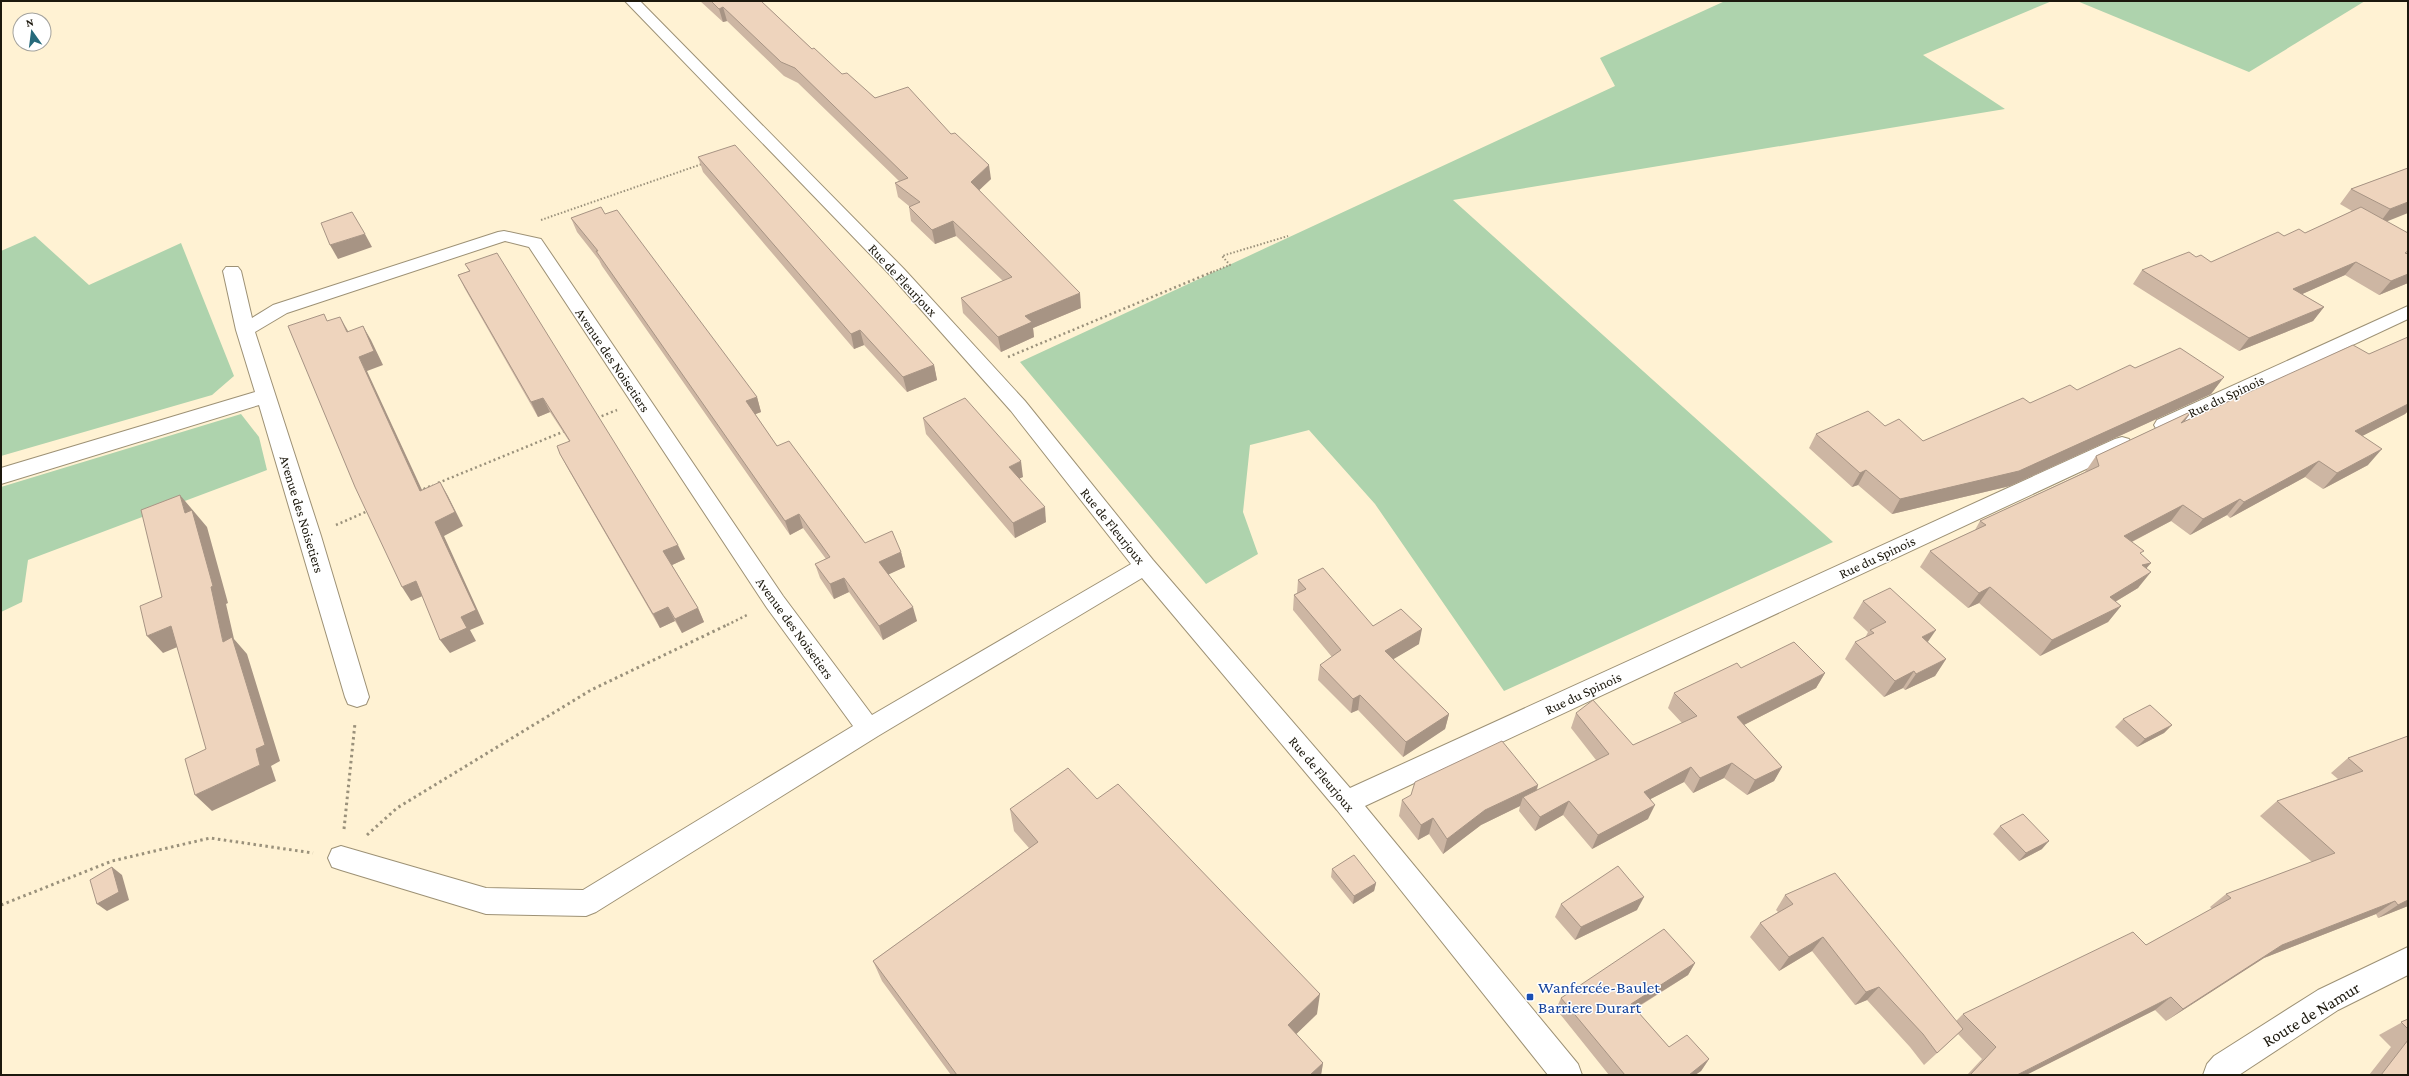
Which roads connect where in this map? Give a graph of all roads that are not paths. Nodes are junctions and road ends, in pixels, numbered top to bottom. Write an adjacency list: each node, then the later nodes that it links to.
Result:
1 (632, 1): 7 (street, Rue de Fleurjoux)
2 (232, 271): 4 (street, Avenue des Noisetiers)
3 (2408, 312): 10 (street, Rue du Spinois)
4 (245, 330): 5 (street, Avenue des Noisetiers); 9 (street, Avenue des Noisetiers)
5 (265, 396): 6 (street); 8 (street, Avenue des Noisetiers)
6 (1, 476)
7 (1145, 566): 9 (street); 10 (street, Rue de Fleurjoux)
8 (357, 697)
9 (869, 729): 11 (street)
10 (1346, 802): 13 (street, Rue de Fleurjoux)
11 (341, 858)
12 (2408, 960): 14 (street, Route de Namur)
13 (1567, 1075)
14 (2218, 1075)

